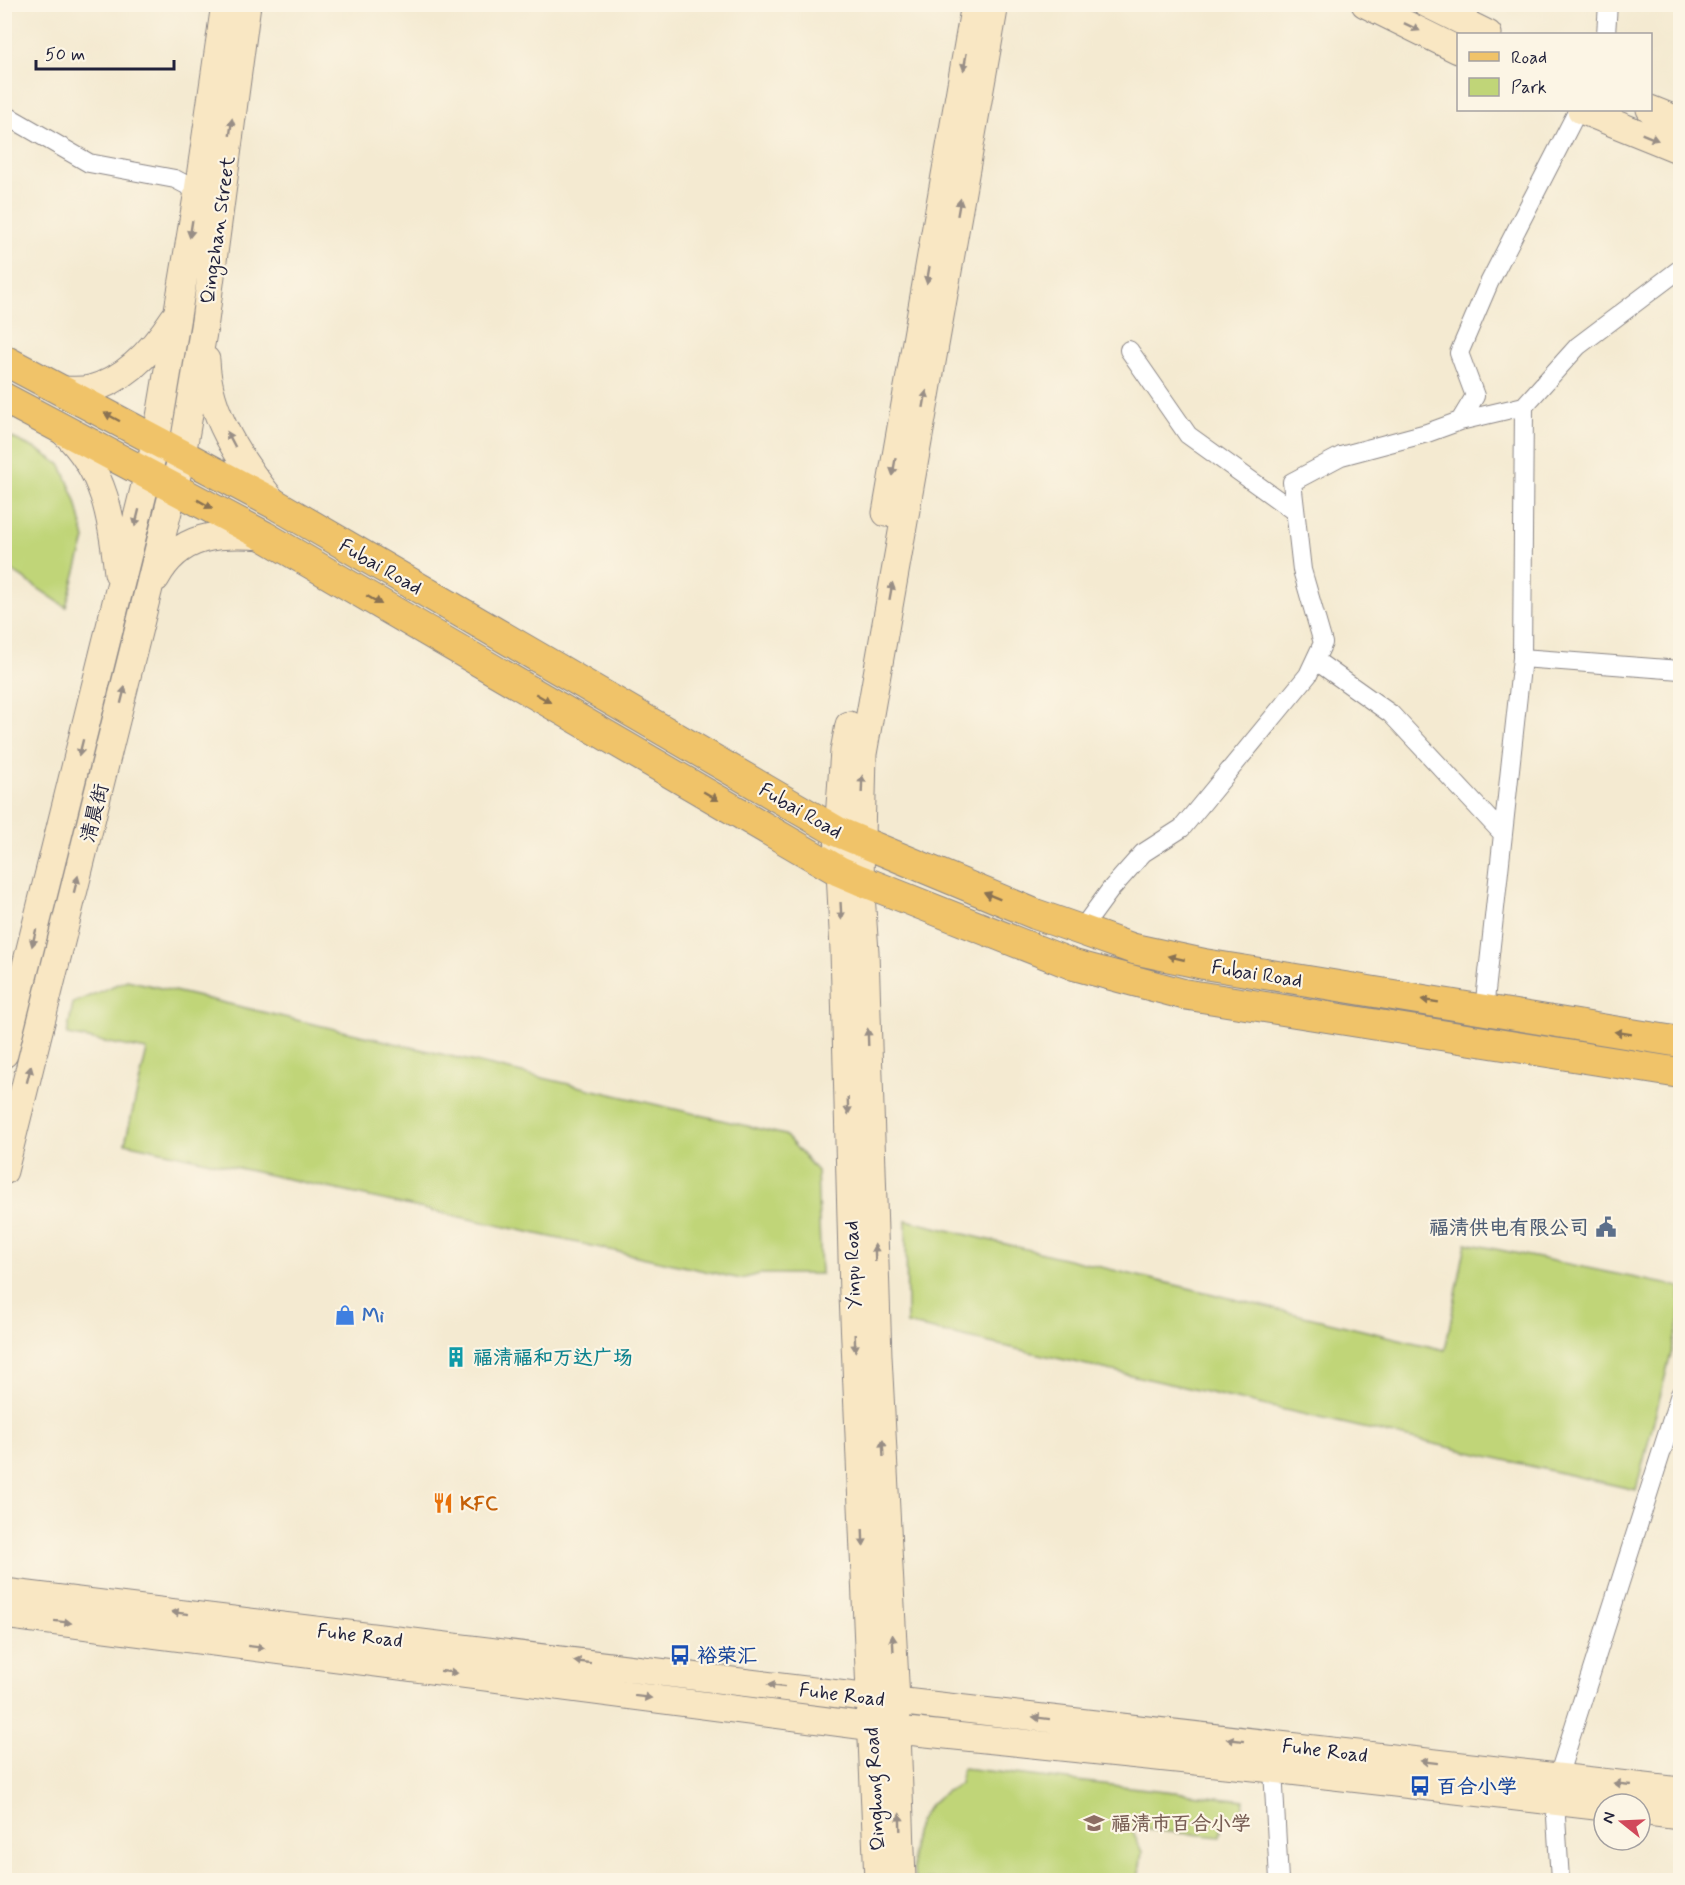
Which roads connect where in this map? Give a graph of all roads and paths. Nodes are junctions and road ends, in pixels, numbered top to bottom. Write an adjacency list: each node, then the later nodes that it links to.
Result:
1 (225, 4): 17 (street, Qingzhan Street)
2 (248, 4): 20 (street, Qingzhan Street, one-way to 2)
3 (975, 4): 41 (street, one-way to 41)
4 (995, 4): 41 (street, one-way to 4)
5 (1365, 4): 10 (street, one-way to 10)
6 (1427, 4): 8 (street)
7 (1608, 4): 9 (street)
8 (1486, 33)
9 (1606, 33)
10 (1457, 50)
11 (1652, 110): 15 (street)
12 (1579, 111): 26 (street)
13 (1582, 111): 16 (street, one-way to 16)
14 (4, 114): 17 (street)
15 (1680, 121)
16 (1680, 150)
17 (198, 191): 19 (street, Qingzhan Street, one-way to 19)
18 (1680, 269): 25 (street)
19 (178, 311): 23 (street); 28 (street, Qingzhan Street)
20 (205, 321): 29 (street, Qingzhan Street); 32 (street, one-way to 20)
21 (1129, 350): 33 (street)
22 (4, 360): 23 (main road, Fubai Road)
23 (62, 390): 28 (main road, Fubai Road, one-way to 23)
24 (4, 398): 27 (main road, Fubai Road)
25 (1524, 406): 26 (street); 37 (street)
26 (1460, 421): 33 (street)
27 (58, 426): 30 (main road, Fubai Road); 35 (street)
28 (156, 441): 29 (main road, Fubai Road); 30 (street, 清晨街)
29 (182, 455): 31 (street, 清晨街); 32 (main road, Fubai Road)
30 (148, 474): 31 (main road, Fubai Road); 35 (street, 清晨街, one-way to 35)
31 (174, 487): 34 (main road, Fubai Road, one-way to 34); 36 (street, 清晨街)
32 (275, 504): 41 (main road, Fubai Road)
33 (1296, 512): 38 (street)
34 (264, 536): 36 (street); 42 (main road, Fubai Road, one-way to 42)
35 (120, 588): 44 (street, 清晨街, one-way to 44)
36 (148, 592): 49 (street, 清晨街, one-way to 36)
37 (1522, 658): 39 (street); 40 (street)
38 (1315, 660): 40 (street); 43 (street)
39 (1680, 670)
40 (1503, 834): 45 (street)
41 (848, 837): 42 (street, Yinpu Road); 43 (main road, Fubai Road, one-way to 41)
42 (849, 875): 48 (main road, Fubai Road); 53 (street, Yinpu Road, one-way to 53); 54 (street, Yinpu Road, one-way to 42)
43 (1082, 930): 45 (main road, Fubai Road, one-way to 43)
44 (11, 1002): 47 (street, 清晨街)
45 (1484, 1010): 46 (main road, Fubai Road, one-way to 45)
46 (1680, 1042)
47 (4, 1054)
48 (1680, 1073)
49 (4, 1171)
50 (1680, 1394): 57 (street)
51 (4, 1592): 53 (street, Fuhe Road, one-way to 51)
52 (4, 1614): 55 (street, Fuhe Road, one-way to 55)
53 (870, 1698): 54 (street, Fuhe Road); 55 (street, Qinghong Road)
54 (896, 1701): 55 (street, Qinghong Road); 57 (street, Fuhe Road, one-way to 54)
55 (884, 1728): 56 (street, Fuhe Road); 62 (street, Qinghong Road); 63 (street, Qinghong Road, one-way to 55)
56 (1273, 1769): 57 (street, Fuhe Road); 64 (street)
57 (1557, 1789): 58 (street, Fuhe Road, one-way to 57); 59 (street, Fuhe Road); 65 (street)
58 (1680, 1791)
59 (1592, 1802)
60 (1652, 1812): 61 (street)
61 (1680, 1816)
62 (878, 1881)
63 (902, 1881)
64 (1279, 1881)
65 (1560, 1881)

